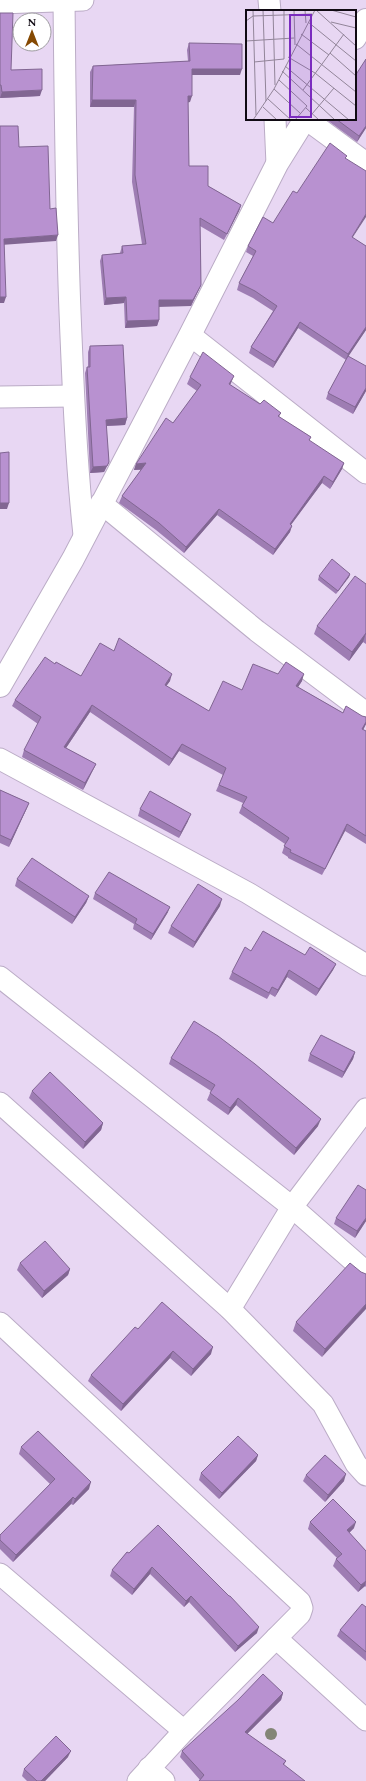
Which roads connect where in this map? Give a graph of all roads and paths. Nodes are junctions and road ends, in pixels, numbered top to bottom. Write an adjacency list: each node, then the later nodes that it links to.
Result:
1 (64, 0): 2 (street); 4 (street); 14 (street)
2 (83, 0)
3 (269, 0): 5 (street)
4 (0, 3)
5 (270, 10)
6 (366, 20): 7 (street)
7 (356, 36)
8 (275, 120): 12 (street)
9 (304, 120): 12 (street)
10 (306, 120): 11 (street)
11 (366, 163)
12 (277, 164): 13 (street)
13 (190, 335): 16 (street); 17 (street)
14 (73, 396): 15 (street); 18 (street)
15 (0, 397)
16 (366, 473)
17 (101, 503): 18 (street); 20 (street)
18 (84, 535): 19 (street)
19 (0, 686)
20 (366, 713)
21 (0, 759): 22 (street)
22 (366, 965)
23 (0, 977): 26 (street)
24 (0, 1103): 28 (street)
25 (366, 1109): 26 (street)
26 (292, 1207): 27 (street); 28 (street)
27 (366, 1272)
28 (230, 1309): 30 (street)
29 (0, 1323): 32 (street)
30 (366, 1475)
31 (0, 1574): 34 (street)
32 (276, 1638): 33 (street); 34 (street)
33 (366, 1720)
34 (184, 1731): 35 (street)
35 (150, 1777)

